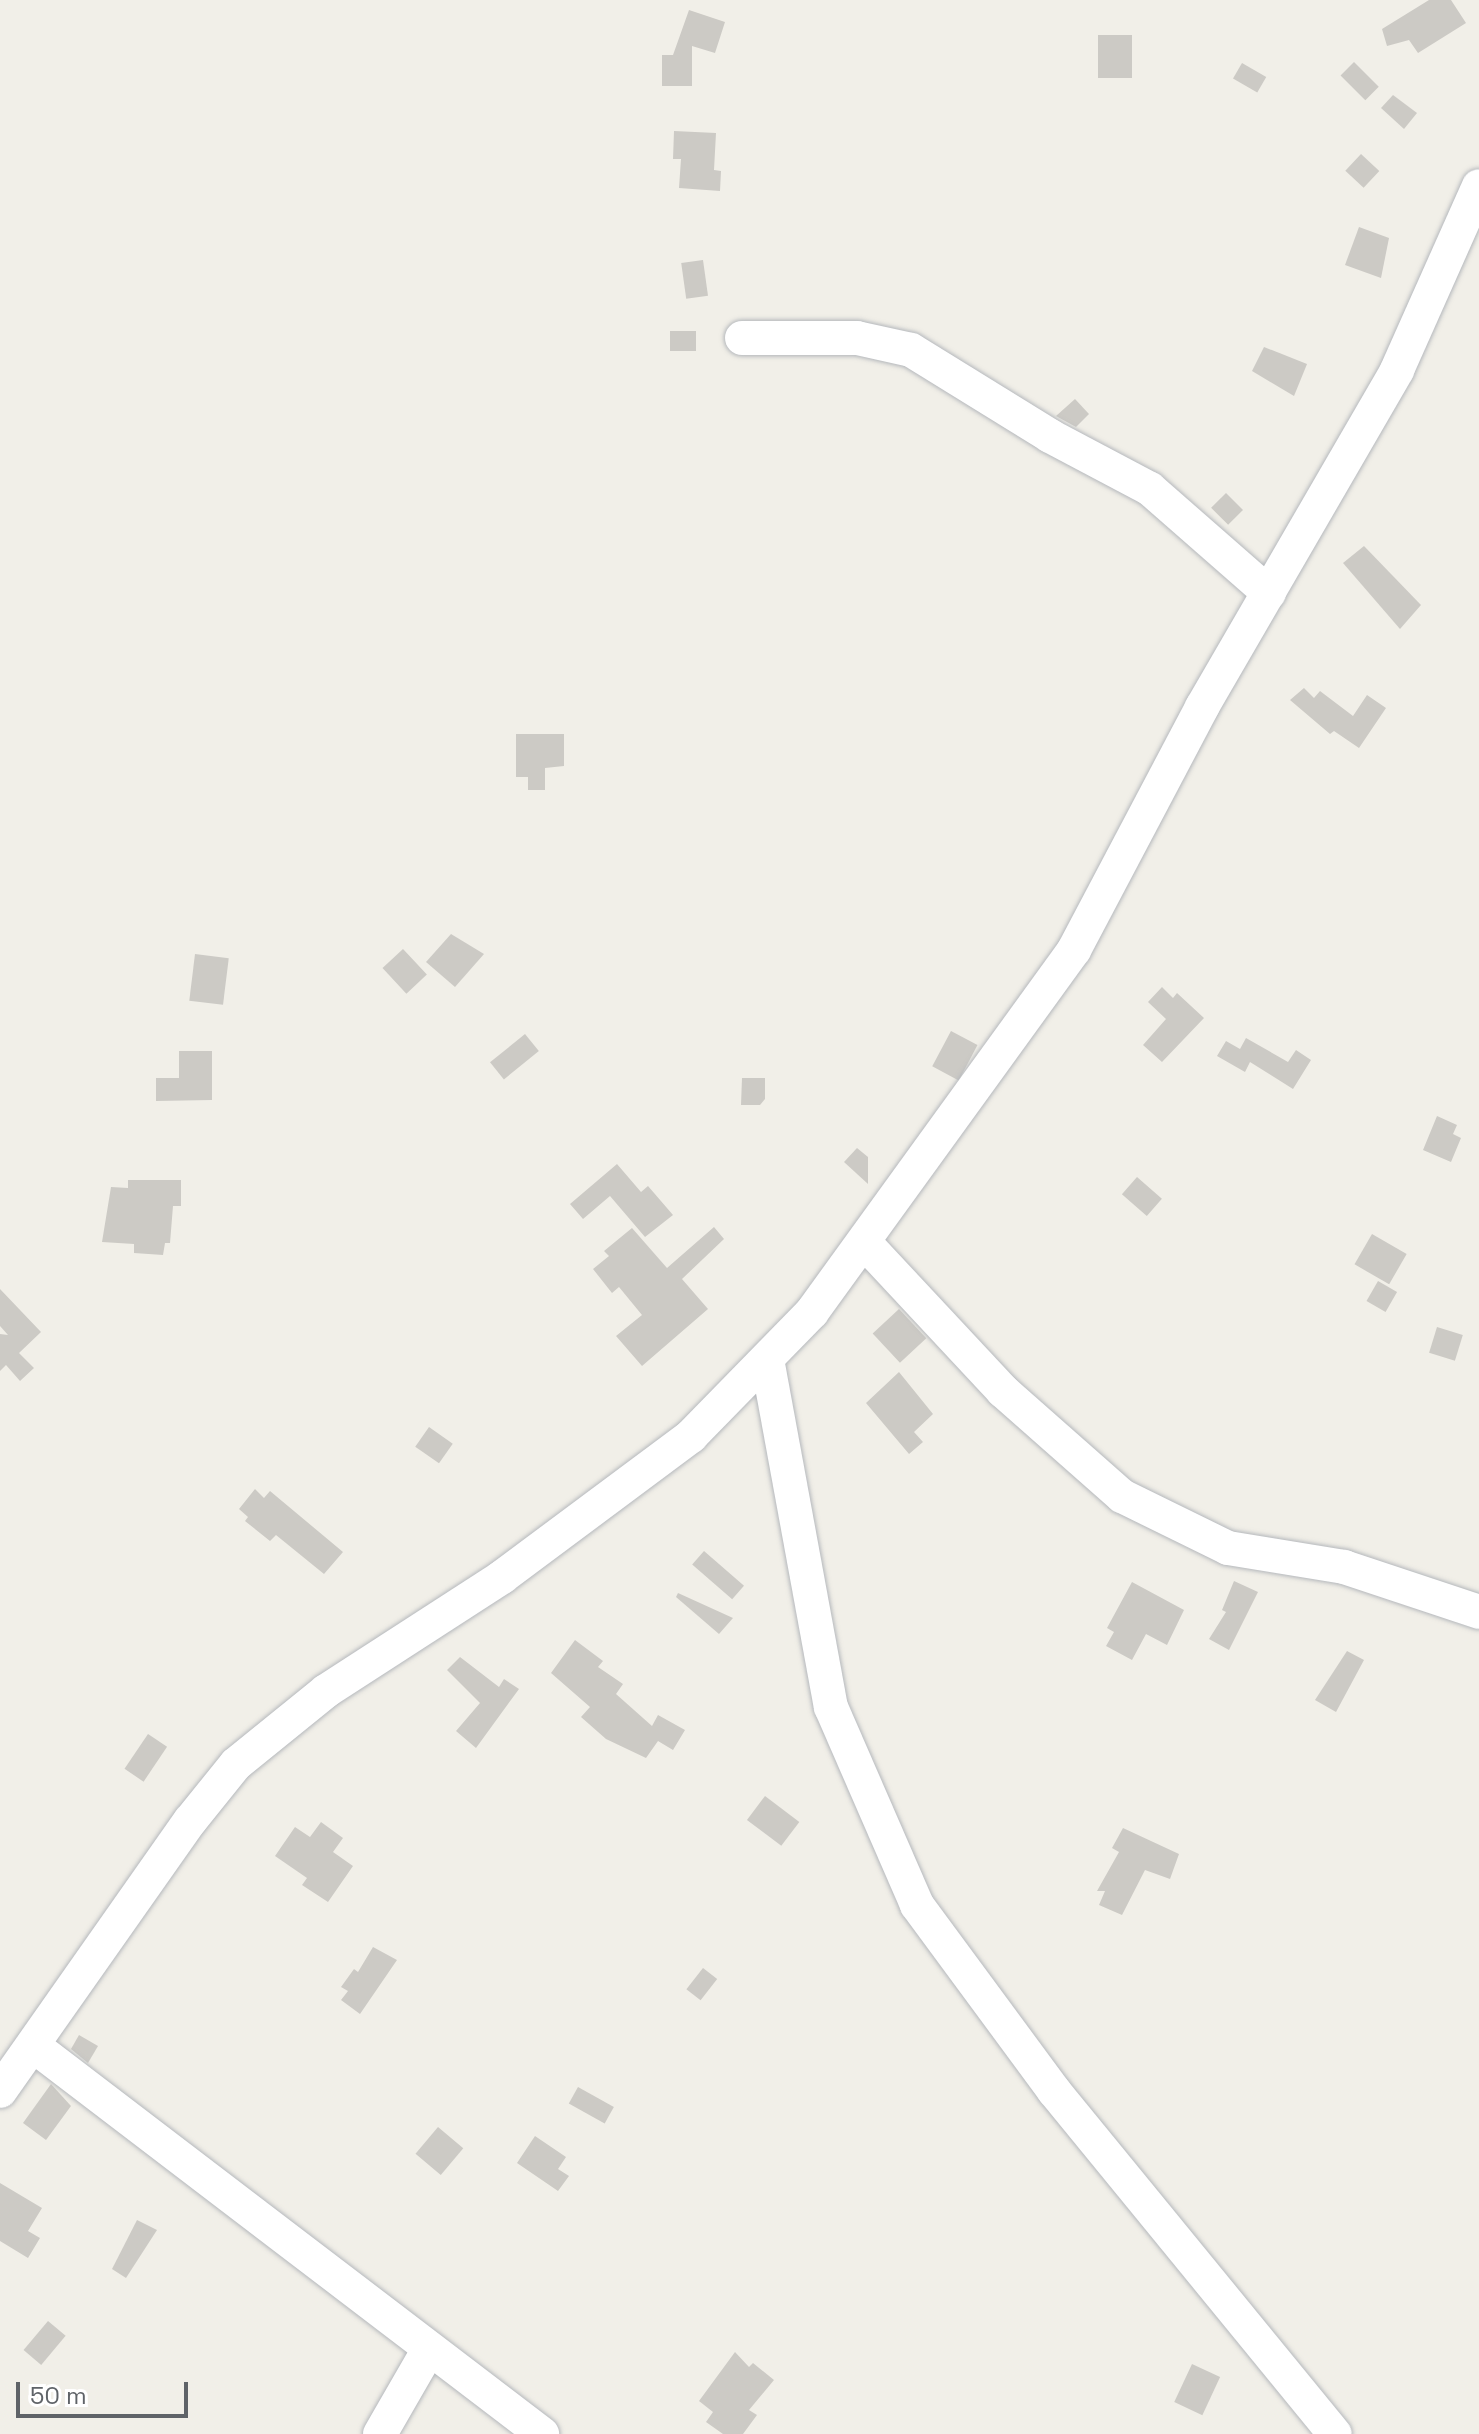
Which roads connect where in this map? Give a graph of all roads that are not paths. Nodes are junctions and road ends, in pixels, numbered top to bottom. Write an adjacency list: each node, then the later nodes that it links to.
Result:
1 (1478, 194): 3 (street)
2 (742, 338): 3 (street)
3 (1269, 593): 4 (street)
4 (865, 1243): 5 (street); 6 (street)
5 (767, 1359): 7 (street); 12 (street)
6 (1479, 1612)
7 (35, 2047): 8 (street); 9 (street)
8 (0, 2091)
9 (428, 2351): 10 (street); 11 (street)
10 (380, 2434)
11 (542, 2434)
12 (1335, 2434)

